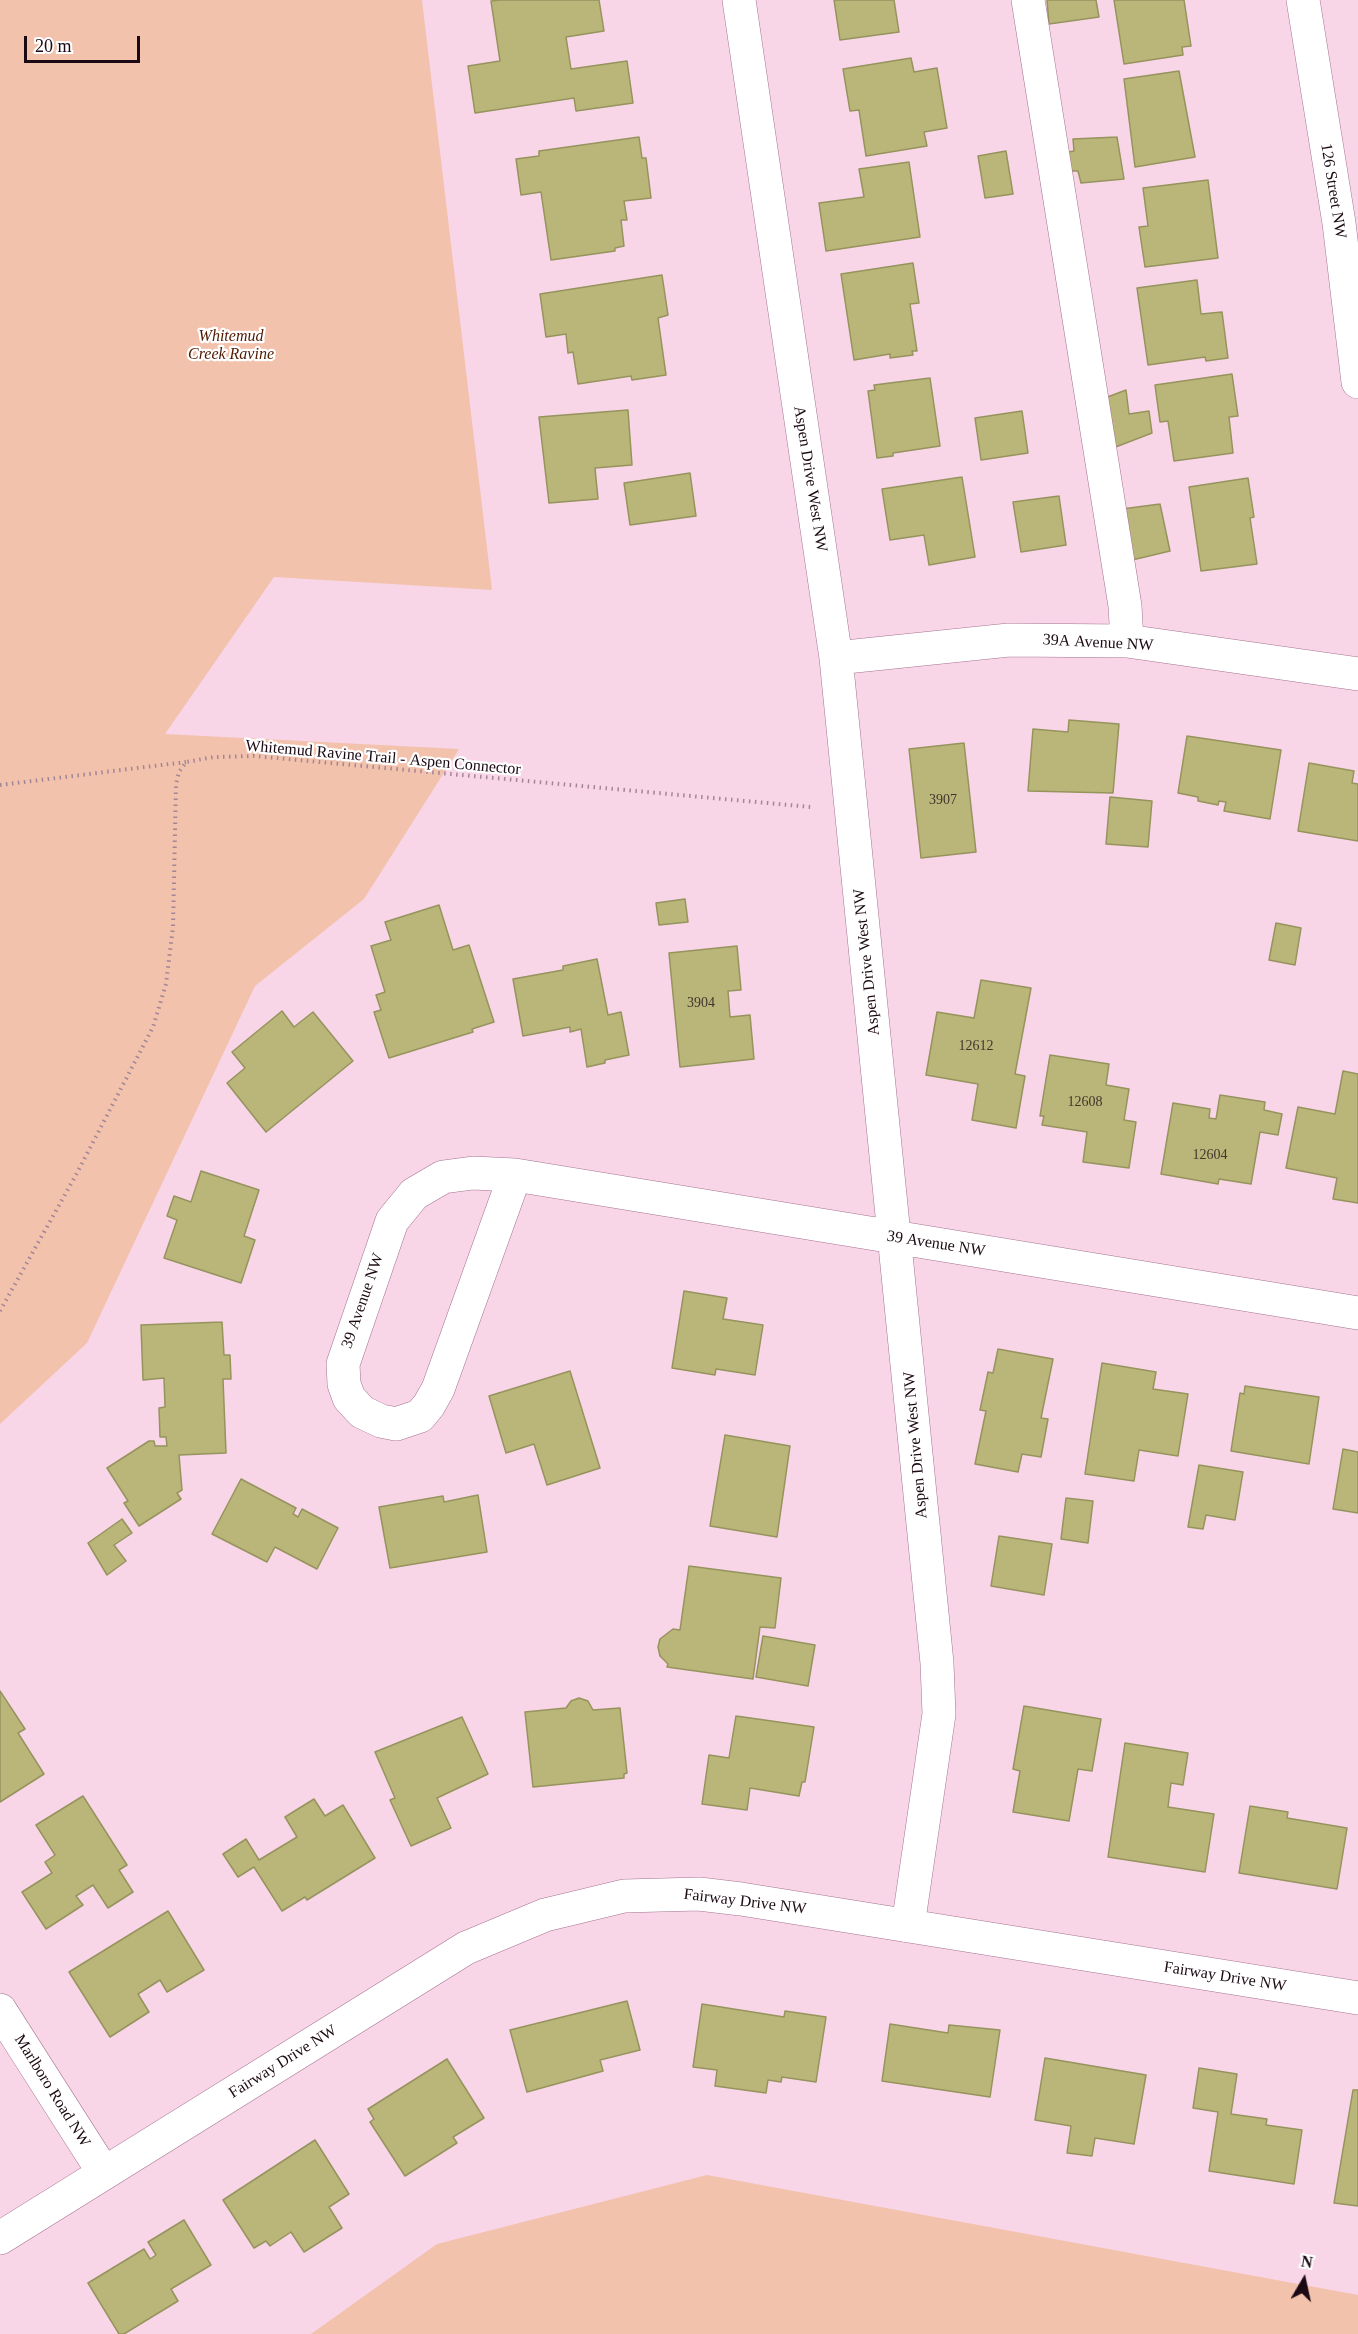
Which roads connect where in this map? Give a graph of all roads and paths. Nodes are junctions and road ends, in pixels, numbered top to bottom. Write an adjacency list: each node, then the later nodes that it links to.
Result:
1 (739, 0): 7 (street, Aspen Drive West NW)
2 (1028, 0): 6 (street)
3 (1303, 0): 4 (street, 126 Street NW)
4 (1348, 222): 5 (street, 126 Street NW)
5 (1358, 382)
6 (1127, 641): 7 (street, 39A Avenue NW); 8 (street, 39A Avenue NW)
7 (836, 658): 13 (street, Aspen Drive West NW)
8 (1358, 674)
9 (186, 762): 10 (path, Whitemud Ravine Trail - Aspen Connector); 11 (path, Whitemud Ravine Trail - Aspen Connector); 14 (path)
10 (0, 785)
11 (811, 807)
12 (515, 1175): 12 (street, 39 Avenue NW); 13 (street, 39 Avenue NW)
13 (895, 1236): 15 (street, 39 Avenue NW); 16 (street, Aspen Drive West NW)
14 (0, 1311)
15 (1358, 1312)
16 (908, 1926): 17 (street, Fairway Drive NW); 19 (street, Fairway Drive NW)
17 (1358, 1998)
18 (0, 2010): 19 (street, Marlboro Road NW)
19 (104, 2173): 20 (street, Fairway Drive NW)
20 (0, 2238)

